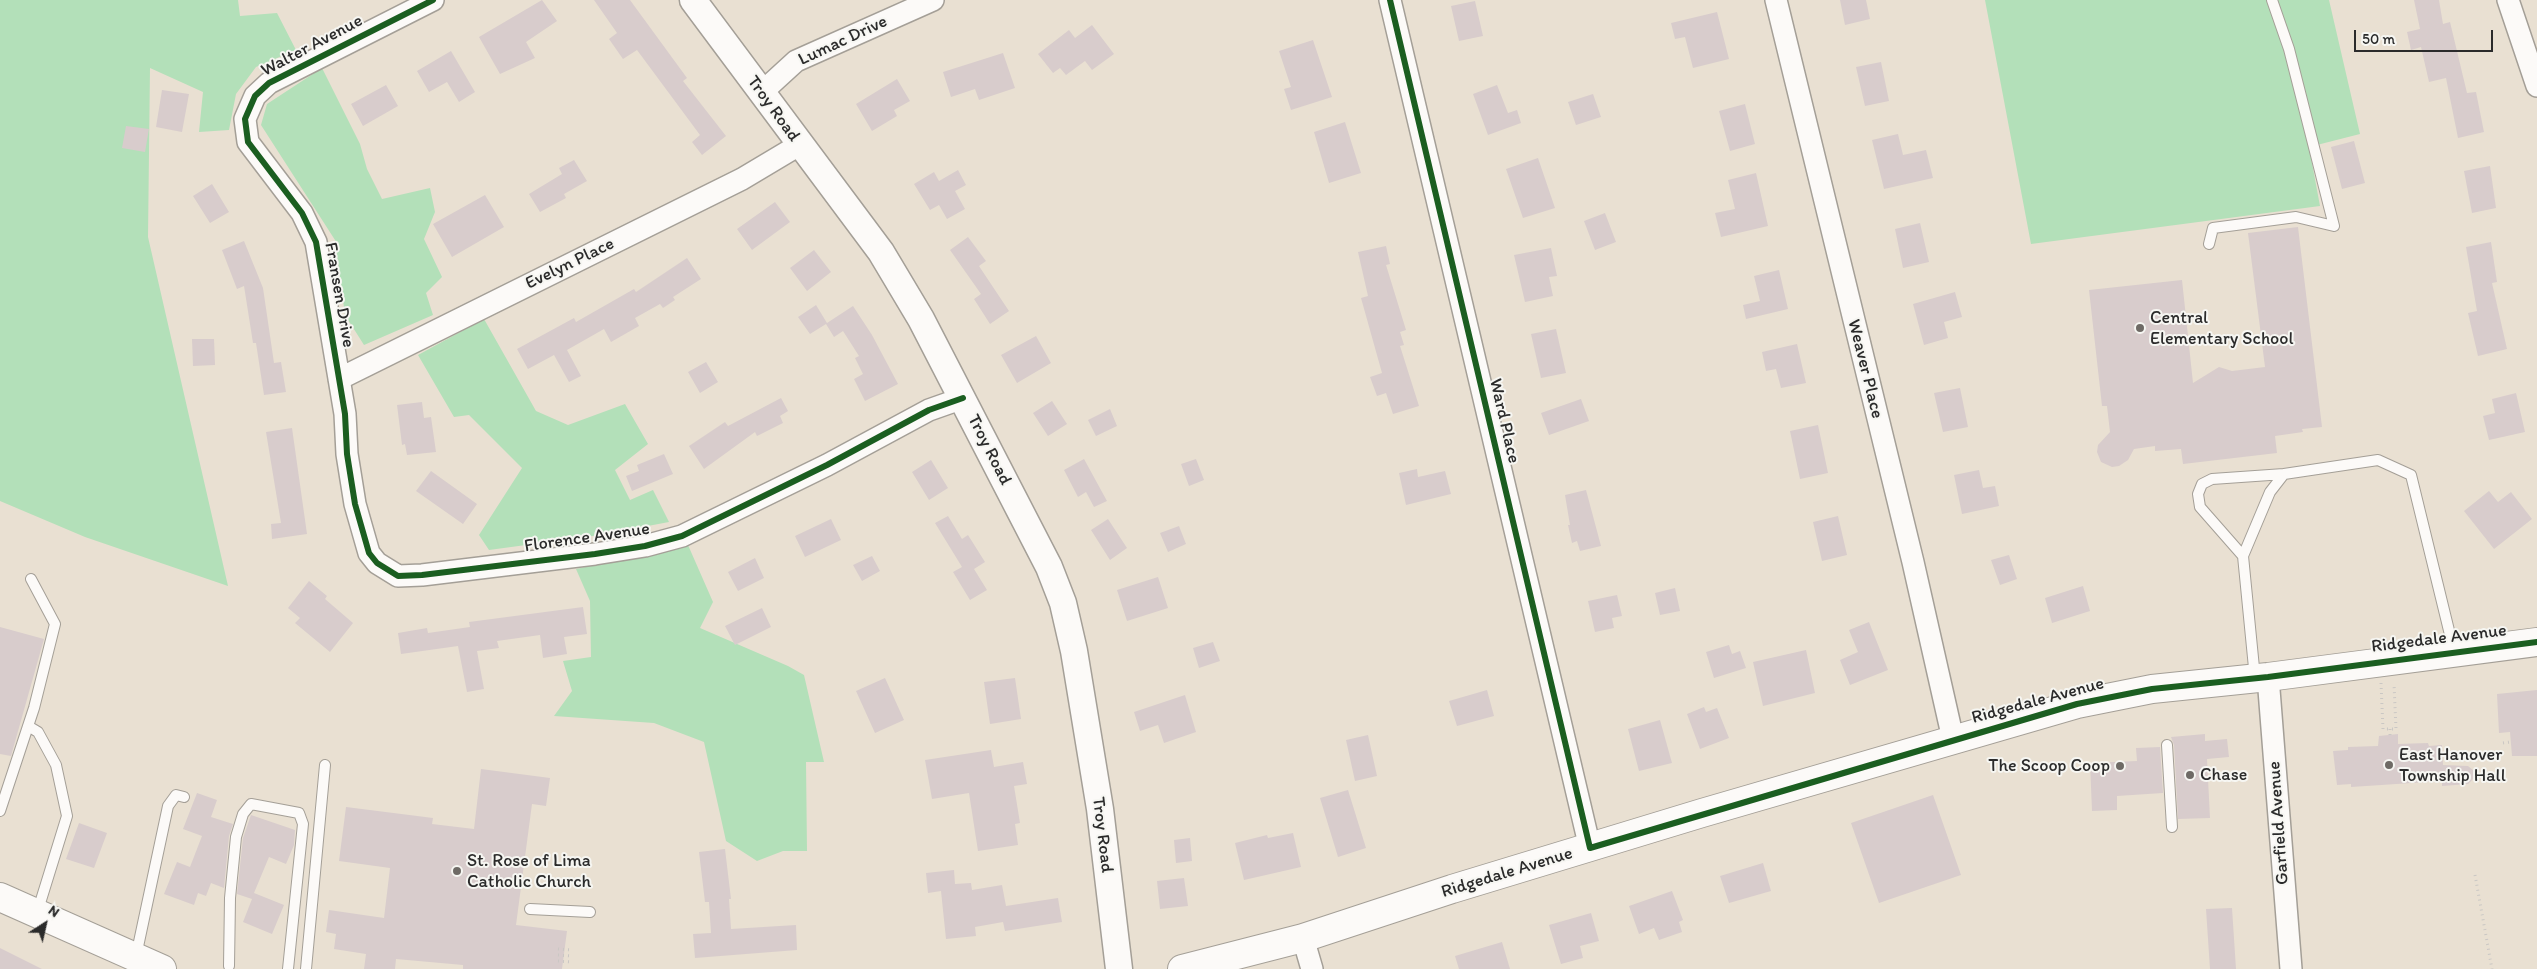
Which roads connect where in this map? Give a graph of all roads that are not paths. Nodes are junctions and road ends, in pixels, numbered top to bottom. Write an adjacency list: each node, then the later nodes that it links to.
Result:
1 (433, 0): 9 (street, Walter Avenue)
2 (693, 0): 10 (street, Troy Road)
3 (934, 0): 10 (street, Lumac Drive)
4 (1390, 0): 28 (street, Ward Place)
5 (1776, 0): 22 (street, Weaver Place)
6 (2272, 0): 12 (lane)
7 (2508, 0): 8 (street)
8 (2537, 86)
9 (260, 91): 13 (street, Fransen Drive)
10 (761, 93): 11 (street, Troy Road)
11 (800, 145): 13 (street, Evelyn Place); 14 (street, Troy Road)
12 (2209, 244)
13 (339, 380): 14 (street, Florence Avenue)
14 (963, 398): 39 (street, Troy Road)
15 (2284, 474): 16 (lane); 16 (lane); 19 (lane)
16 (2243, 556): 20 (lane)
17 (31, 579): 21 (lane)
18 (2537, 642): 19 (main road, Ridgedale Avenue)
19 (2454, 652): 20 (main road, Ridgedale Avenue)
20 (2262, 677): 22 (main road, Ridgedale Avenue); 42 (street, Garfield Avenue)
21 (28, 726): 26 (lane); 32 (lane)
22 (1953, 739): 28 (main road, Ridgedale Avenue)
23 (2167, 745): 27 (lane)
24 (325, 765): 38 (lane)
25 (184, 797): 34 (lane)
26 (0, 811)
27 (2172, 827)
28 (1590, 848): 33 (main road, Ridgedale Avenue)
29 (0, 897): 32 (main road)
30 (530, 909): 31 (lane)
31 (590, 912)
32 (36, 914): 34 (main road)
33 (1303, 938): 40 (main road, Ridgedale Avenue); 41 (street)
34 (136, 957): 36 (main road)
35 (231, 968): 37 (lane)
36 (162, 969)
37 (288, 969)
38 (306, 969)
39 (1119, 969)
40 (1182, 969)
41 (1312, 969)
42 (2290, 969)

